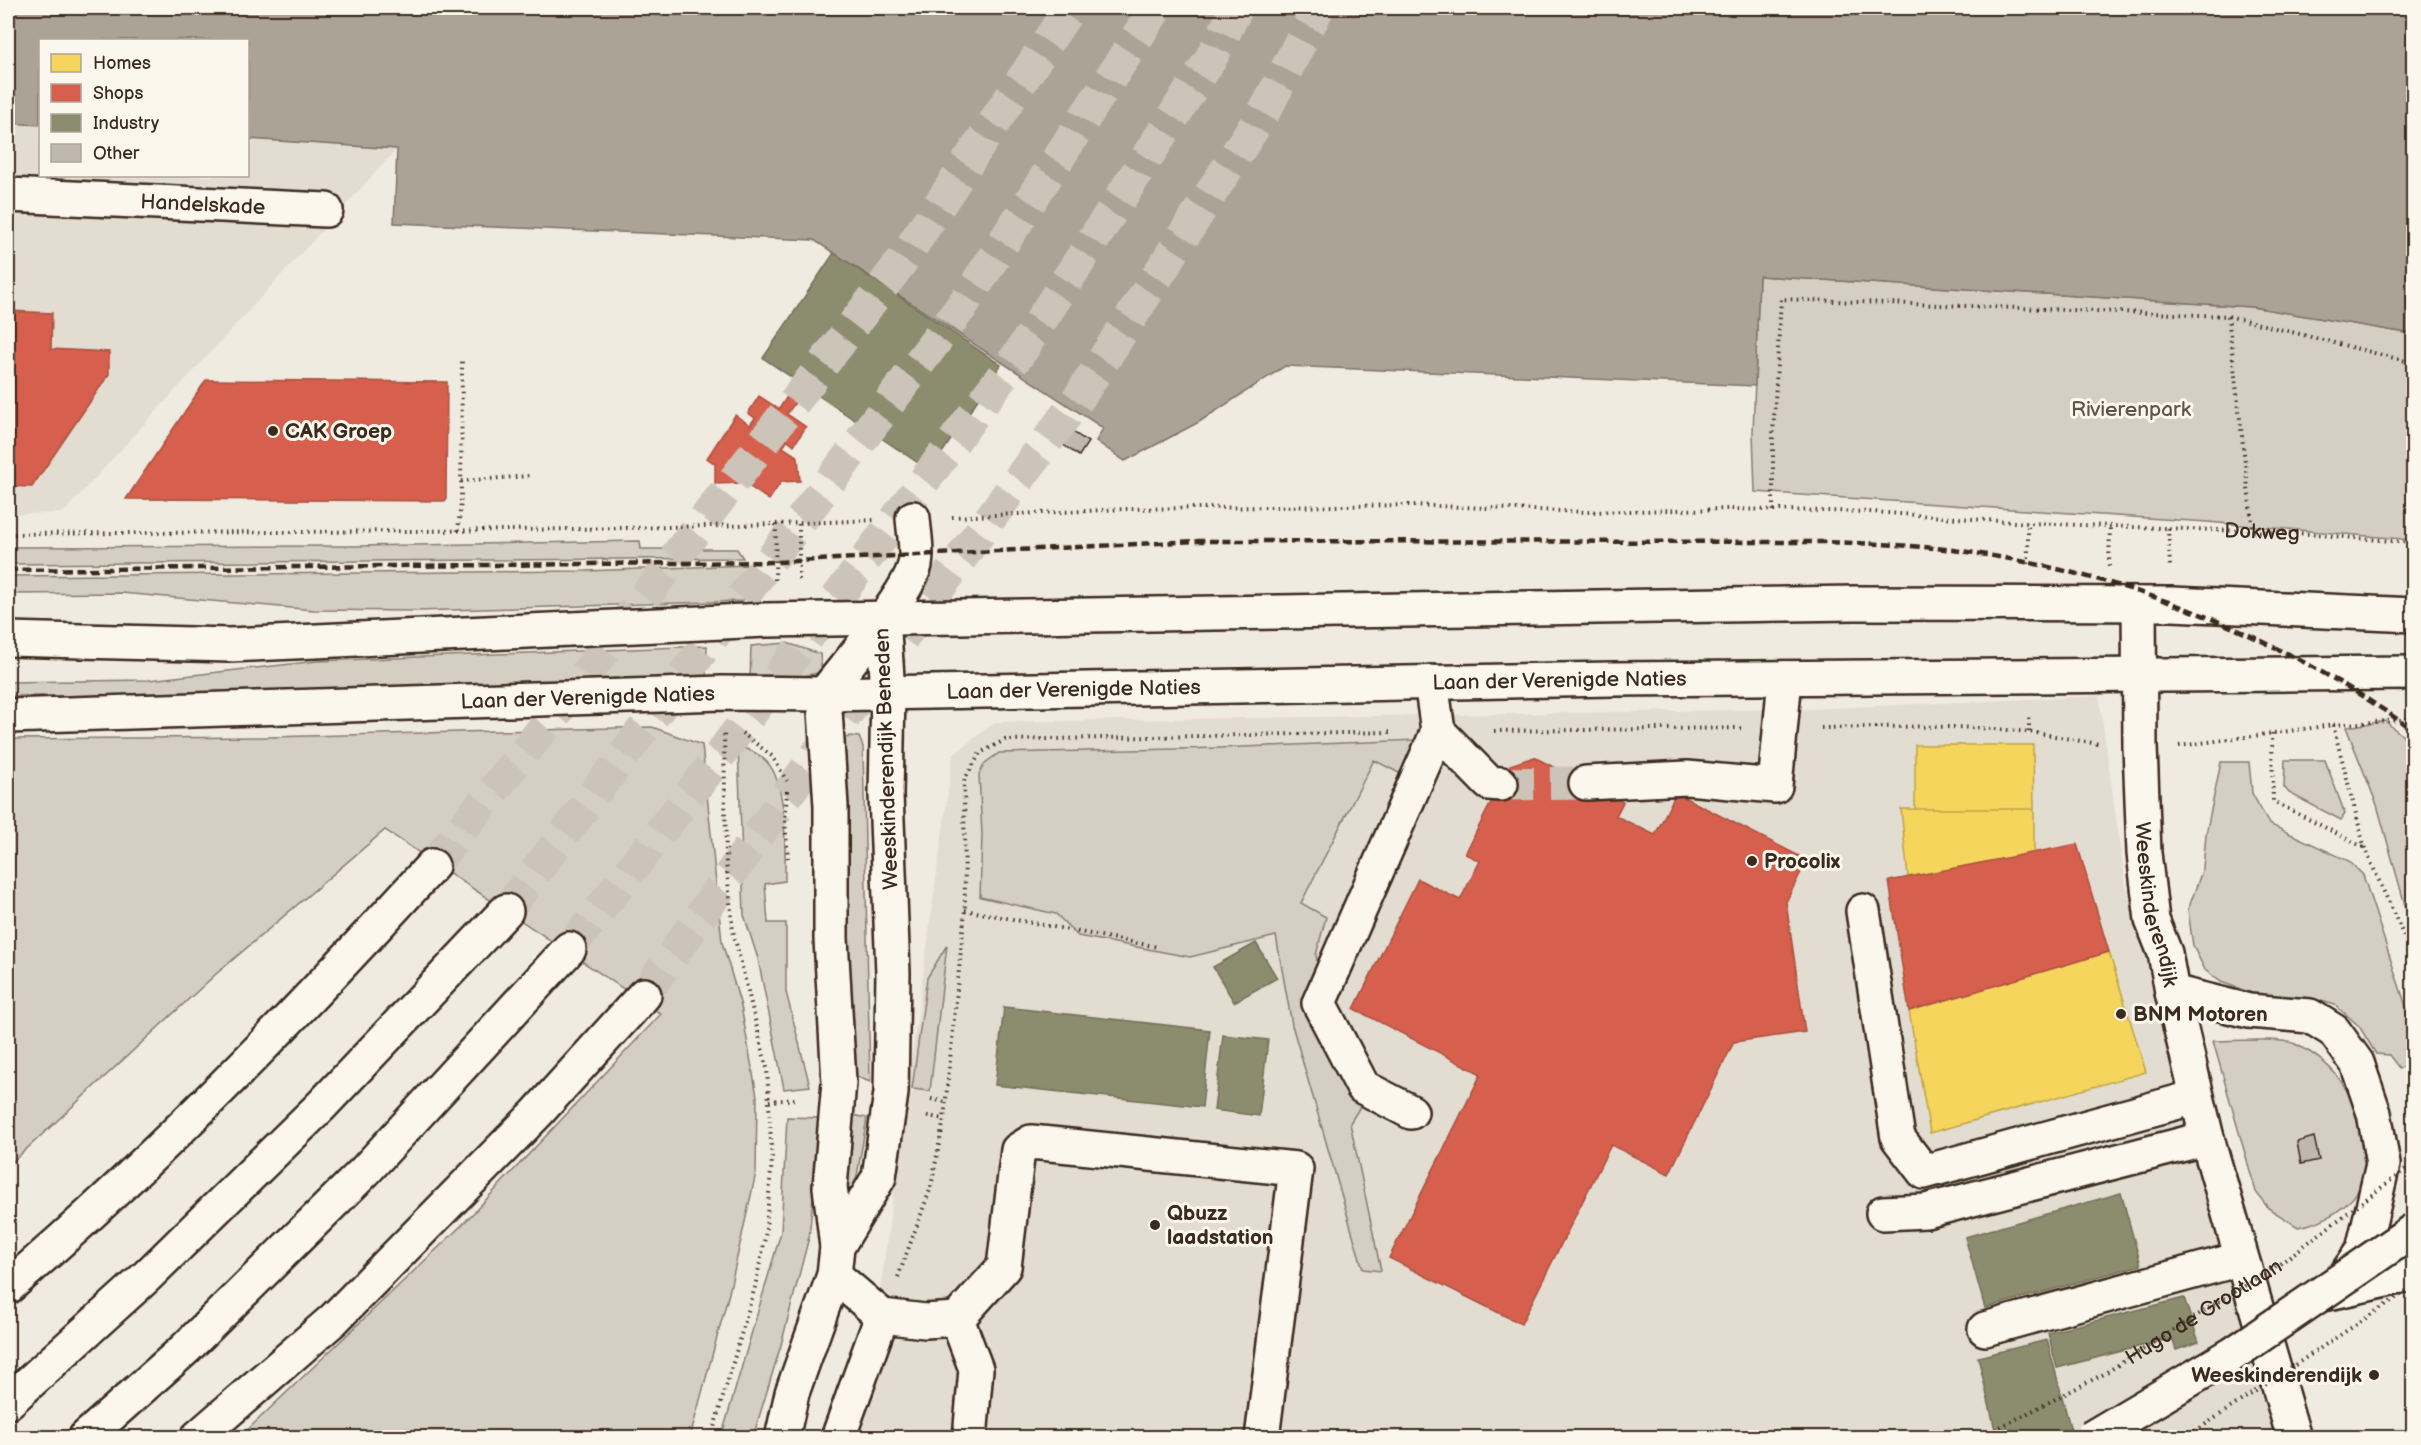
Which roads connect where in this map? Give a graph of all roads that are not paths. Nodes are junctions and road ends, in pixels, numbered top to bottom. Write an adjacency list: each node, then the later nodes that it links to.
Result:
1 (8, 195): 2 (main road, Handelskade)
2 (326, 210)
3 (913, 518): 6 (main road)
4 (2139, 604): 5 (main road); 6 (main road); 9 (main road, Weeskinderendijk)
5 (2414, 615)
6 (883, 618): 7 (main road); 12 (main road, Weeskinderendijk Beneden); 13 (main road, Weeskinderendijk Beneden)
7 (8, 639)
8 (2414, 673): 9 (main road)
9 (2141, 674): 10 (main road, Laan der Verenigde Naties); 22 (main road, Weeskinderendijk)
10 (1785, 678): 11 (main road, Laan der Verenigde Naties); 16 (main road)
11 (1431, 682): 12 (main road, Laan der Verenigde Naties); 15 (main road)
12 (888, 692): 13 (main road, Laan der Verenigde Naties); 30 (main road, Weeskinderendijk Beneden)
13 (824, 694): 14 (main road, Laan der Verenigde Naties); 30 (main road, Weeskinderendijk Beneden)
14 (8, 717)
15 (1438, 731): 17 (main road); 25 (main road)
16 (1586, 783)
17 (1501, 784)
18 (432, 866): 32 (main road)
19 (506, 911): 38 (main road)
20 (1863, 911): 24 (main road)
21 (569, 949): 40 (main road)
22 (2172, 992): 24 (main road, Weeskinderendijk); 33 (main road)
23 (644, 995): 41 (main road)
24 (2196, 1097): 26 (main road, Weeskinderendijk)
25 (1411, 1112)
26 (2207, 1138): 27 (main road); 29 (main road, Weeskinderendijk)
27 (1883, 1213)
28 (2414, 1230): 46 (main road, bridge)
29 (2240, 1259): 34 (main road, Weeskinderendijk); 37 (main road)
30 (836, 1261): 35 (main road); 42 (main road, Weeskinderendijk Beneden)
31 (2414, 1274): 33 (main road)
32 (8, 1287)
33 (2334, 1291): 34 (main road)
34 (2255, 1309): 39 (main road, Weeskinderendijk)
35 (882, 1316): 36 (main road); 43 (main road)
36 (957, 1320): 44 (main road); 45 (main road)
37 (1985, 1329)
38 (8, 1402)
39 (2283, 1433)
40 (85, 1437)
41 (197, 1437)
42 (782, 1437)
43 (838, 1437)
44 (970, 1437)
45 (1262, 1437)
46 (2091, 1437)

